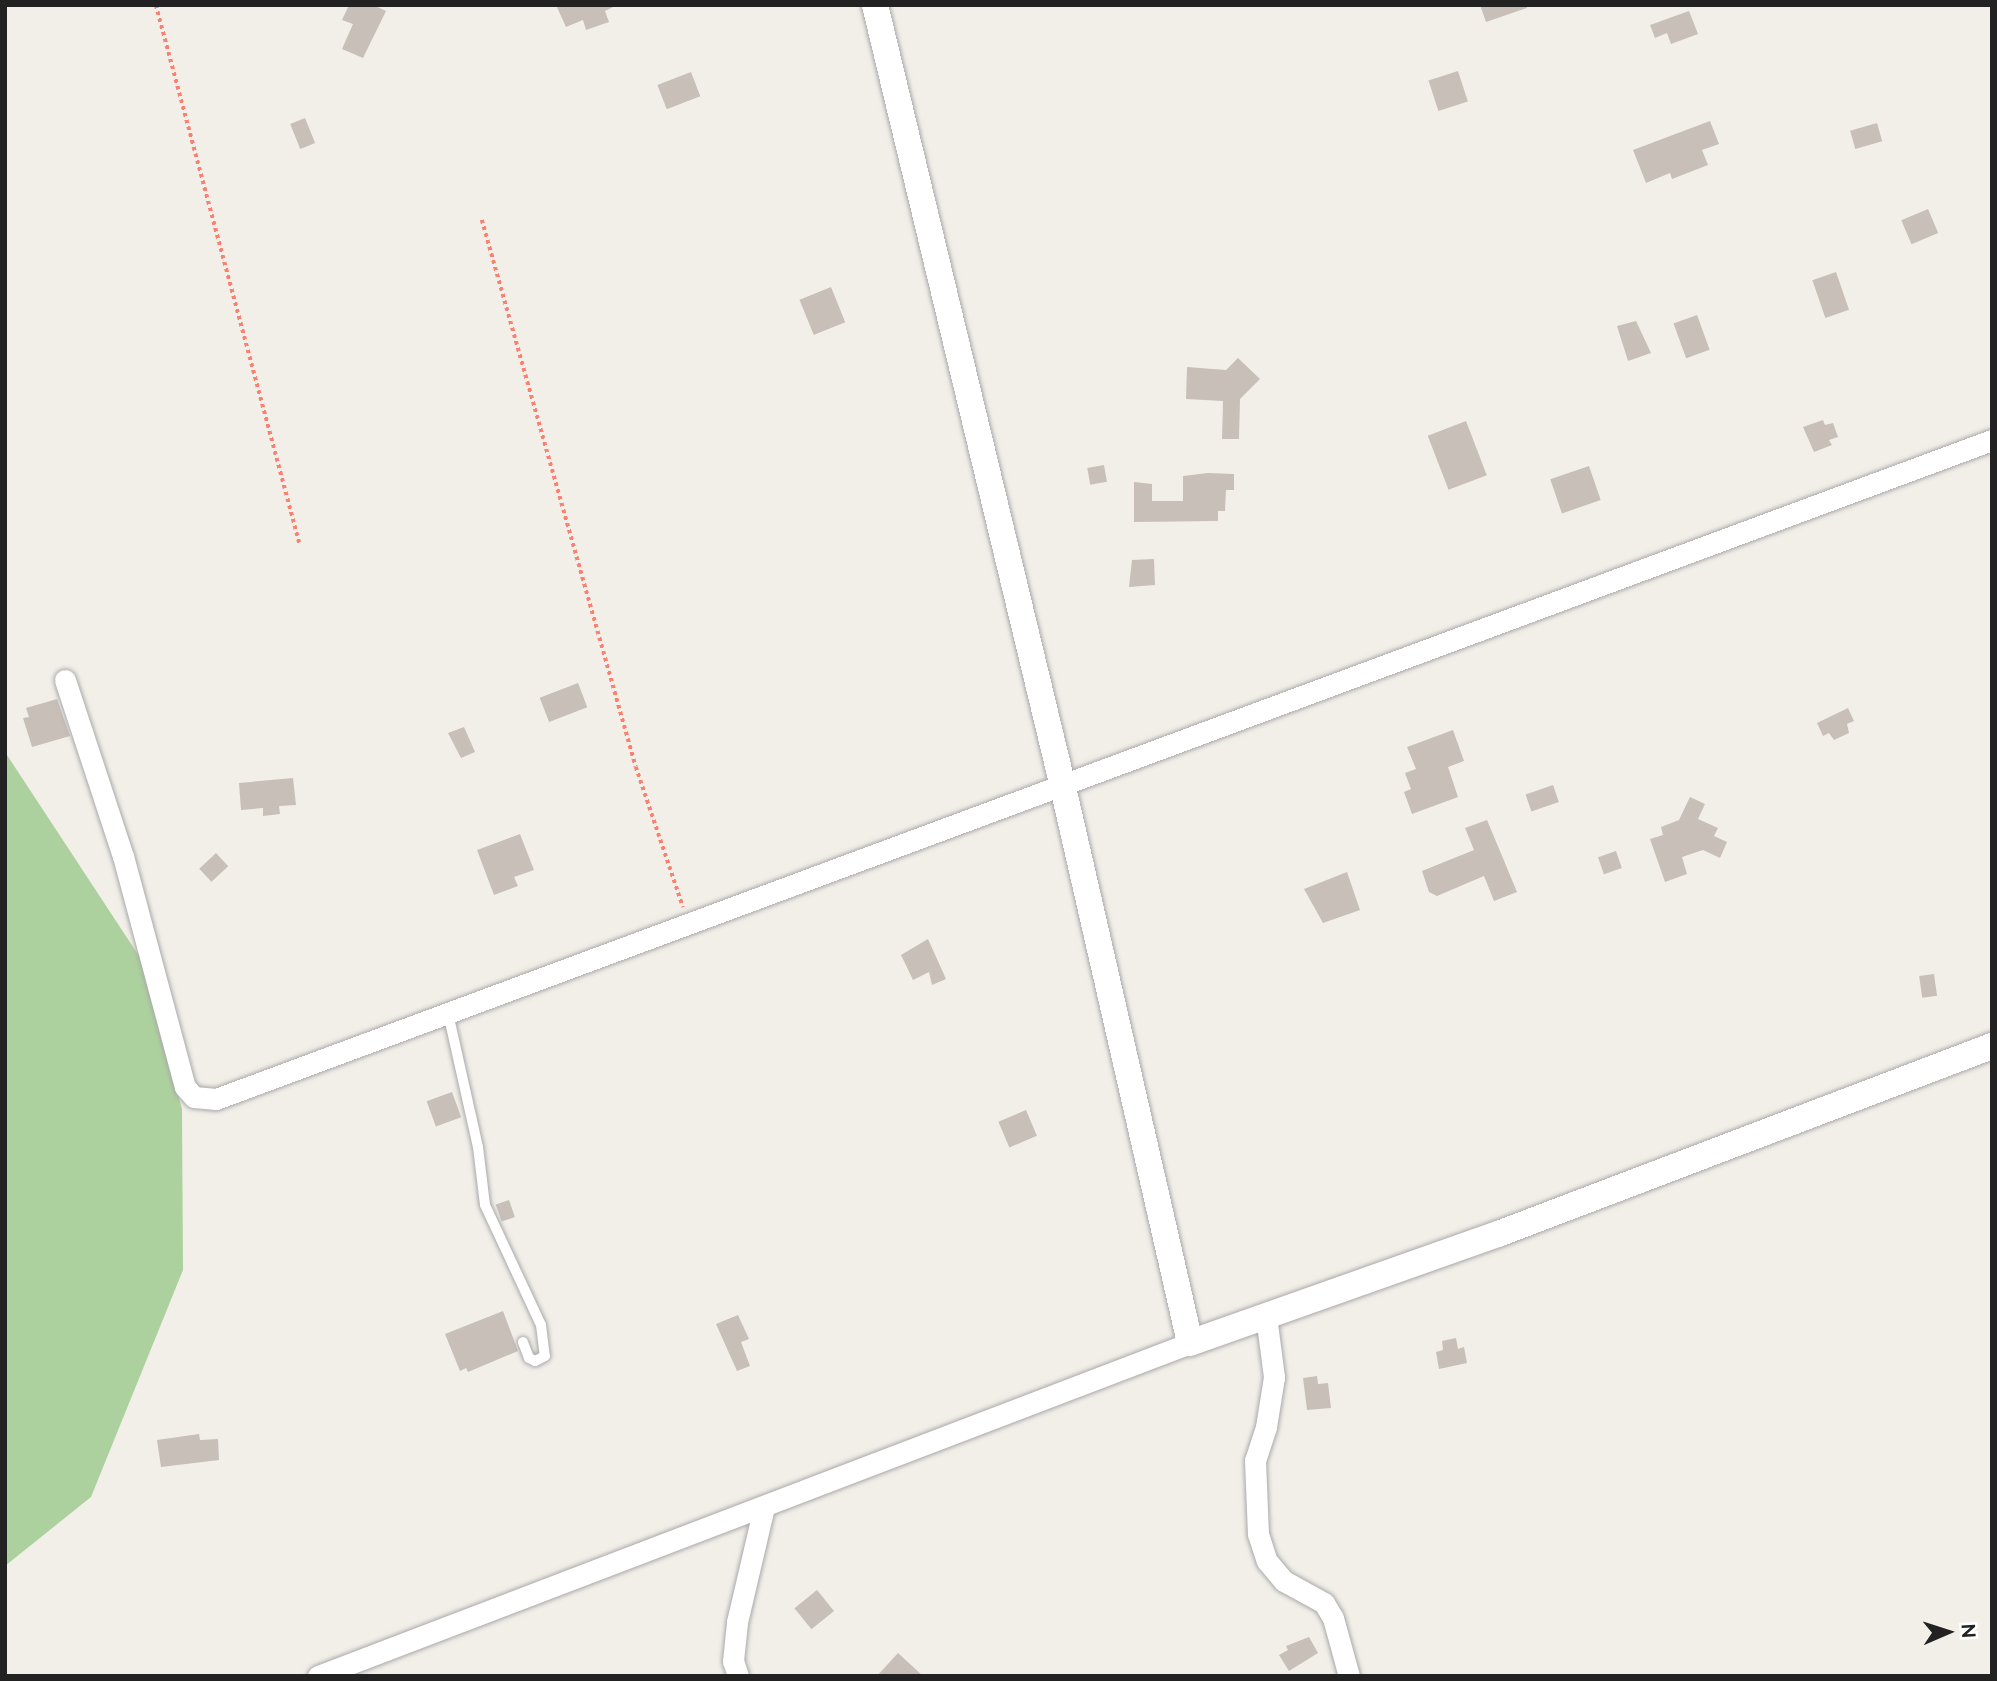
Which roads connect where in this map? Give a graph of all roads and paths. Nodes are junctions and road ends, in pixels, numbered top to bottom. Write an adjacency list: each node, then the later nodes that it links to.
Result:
1 (156, 5): 5 (path)
2 (875, 5): 7 (street)
3 (482, 220): 8 (path)
4 (1992, 440): 7 (street)
5 (300, 545)
6 (65, 680): 9 (street)
7 (1062, 783): 8 (street); 13 (street)
8 (693, 923): 9 (street)
9 (448, 1013): 12 (lane)
10 (1992, 1046): 11 (street)
11 (1266, 1316): 13 (street); 17 (street)
12 (523, 1342)
13 (1190, 1343): 14 (street)
14 (764, 1507): 15 (street); 16 (street)
15 (318, 1676)
16 (738, 1676)
17 (1349, 1676)

